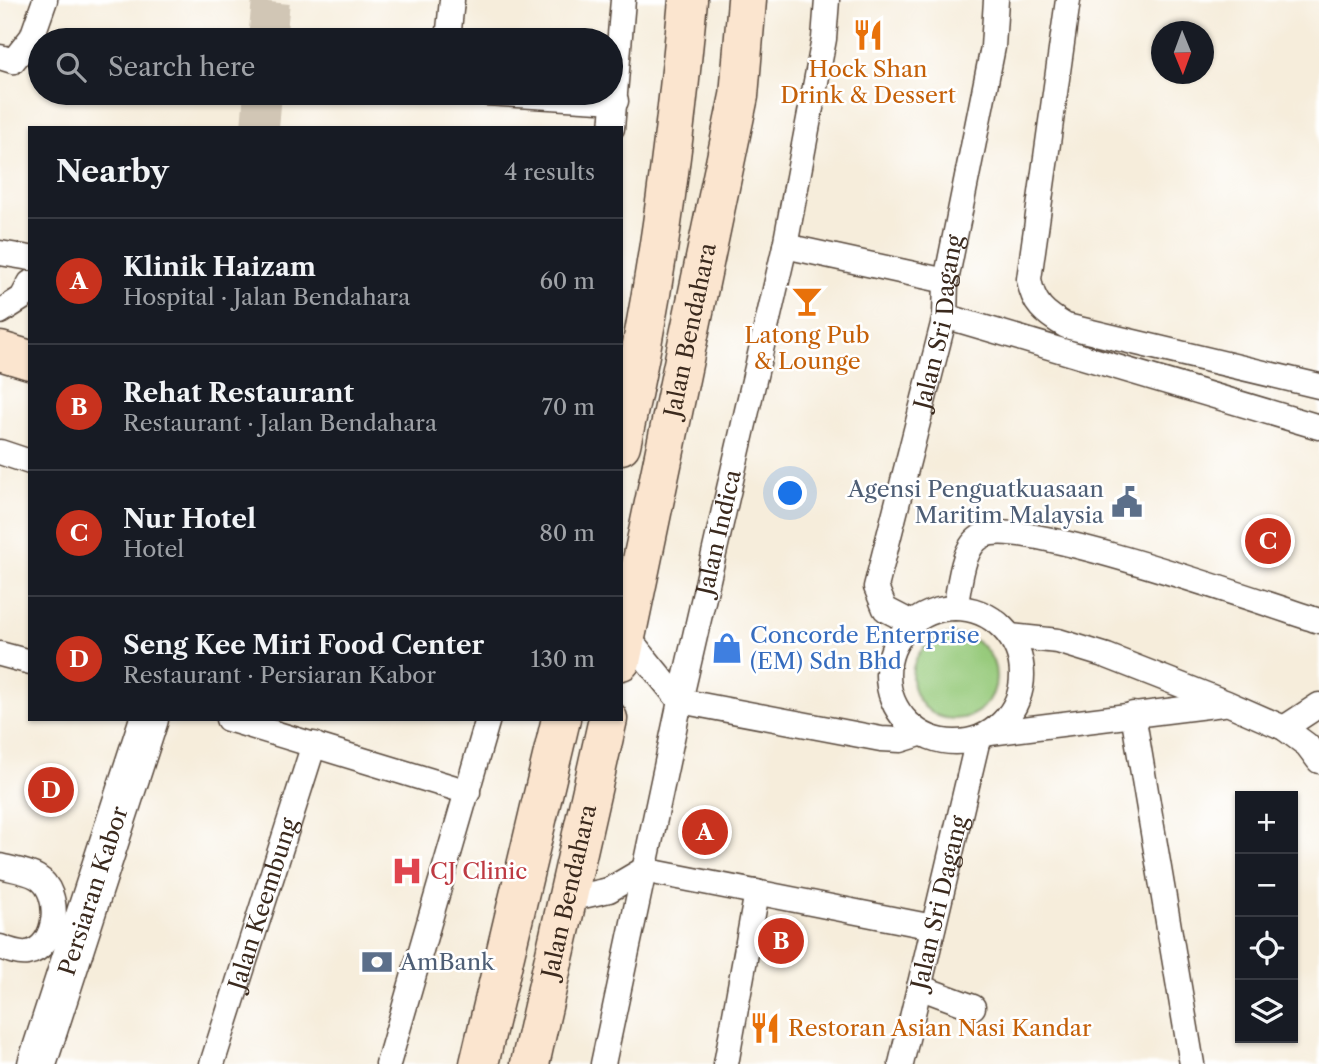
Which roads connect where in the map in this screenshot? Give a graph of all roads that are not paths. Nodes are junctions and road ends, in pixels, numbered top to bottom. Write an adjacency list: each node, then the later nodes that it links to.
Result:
1 (45, 0): 9 (lane)
2 (452, 0): 10 (lane)
3 (623, 0): 11 (lane)
4 (688, 0): 26 (street, Jalan Bendahara)
5 (747, 0): 31 (street, Jalan Bendahara)
6 (827, 0): 16 (lane, Jalan Indica)
7 (996, 0): 19 (lane, Jalan Sri Dagang)
8 (1068, 0): 25 (lane)
9 (35, 28)
10 (449, 28)
11 (621, 28)
12 (28, 42): 13 (lane)
13 (0, 57)
14 (615, 105): 15 (lane)
15 (612, 126)
16 (785, 246): 19 (lane); 39 (lane, Jalan Indica)
17 (0, 253): 18 (lane)
18 (28, 258)
19 (946, 281): 22 (lane, Jalan Sri Dagang)
20 (28, 287): 21 (lane)
21 (0, 312)
22 (945, 316): 27 (lane); 34 (lane, Jalan Sri Dagang)
23 (0, 351): 24 (street)
24 (28, 359)
25 (1319, 386)
26 (628, 395): 28 (street, Jalan Bendahara)
27 (1319, 427)
28 (623, 431)
29 (0, 452): 30 (lane)
30 (28, 461)
31 (635, 537): 36 (street, Jalan Bendahara)
32 (955, 608): 33 (lane); 34 (lane); 35 (lane)
33 (1319, 621)
34 (912, 623): 49 (lane)
35 (1010, 636): 40 (lane); 50 (lane)
36 (624, 648): 39 (lane)
37 (0, 654): 38 (lane)
38 (28, 661)
39 (680, 701): 49 (lane); 55 (lane, Jalan Indica)
40 (1227, 703): 42 (lane); 48 (lane)
41 (1319, 705): 48 (lane)
42 (1133, 714): 50 (lane); 70 (lane)
43 (148, 721): 62 (street, Persiaran Kabor)
44 (235, 721): 51 (lane)
45 (487, 721): 53 (lane)
46 (561, 721): 65 (street, Jalan Bendahara)
47 (608, 721): 57 (street, Jalan Bendahara)
48 (1284, 728): 52 (lane)
49 (920, 734): 50 (lane)
50 (984, 736): 58 (lane, Jalan Sri Dagang)
51 (314, 744): 53 (lane); 63 (lane, Jalan Keembung)
52 (1319, 761)
53 (468, 792): 64 (lane)
54 (0, 866): 59 (lane)
55 (643, 870): 56 (lane); 57 (lane); 67 (lane, Jalan Indica)
56 (757, 892): 58 (lane); 68 (lane)
57 (565, 901): 66 (street, Jalan Bendahara)
58 (933, 927): 60 (lane, Jalan Sri Dagang)
59 (0, 947)
60 (919, 987): 61 (lane); 69 (lane, Jalan Sri Dagang)
61 (973, 1007)
62 (37, 1064)
63 (212, 1064)
64 (388, 1064)
65 (479, 1064)
66 (530, 1064)
67 (603, 1064)
68 (726, 1064)
69 (901, 1064)
70 (1192, 1064)

